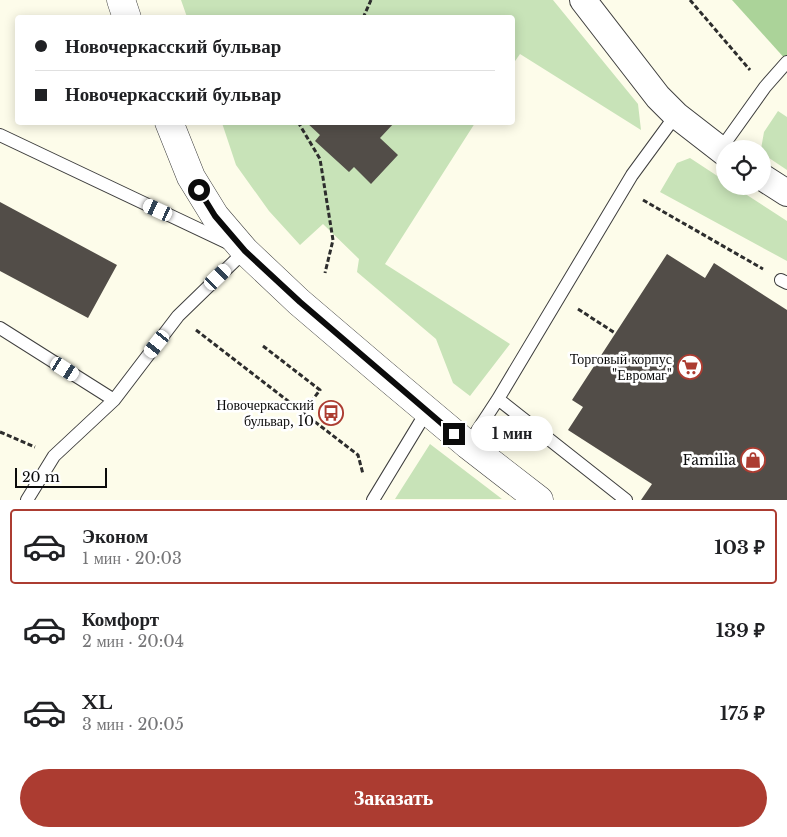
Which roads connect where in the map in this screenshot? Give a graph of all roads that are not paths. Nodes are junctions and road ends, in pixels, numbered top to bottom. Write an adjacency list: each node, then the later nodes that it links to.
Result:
1 (121, 0): 3 (street)
2 (583, 0): 5 (street)
3 (126, 15)
4 (787, 62): 8 (lane)
5 (676, 115): 9 (street); 14 (lane)
6 (169, 125): 12 (street)
7 (0, 135): 12 (lane)
8 (730, 140)
9 (716, 147)
10 (771, 183): 11 (street)
11 (787, 193)
12 (245, 251): 15 (lane); 16 (street)
13 (0, 328): 15 (lane)
14 (498, 399): 17 (lane); 21 (lane)
15 (114, 400): 18 (lane)
16 (427, 411): 17 (street); 19 (lane)
17 (468, 445): 20 (street)
18 (27, 500)
19 (373, 500)
20 (539, 500)
21 (626, 500)

